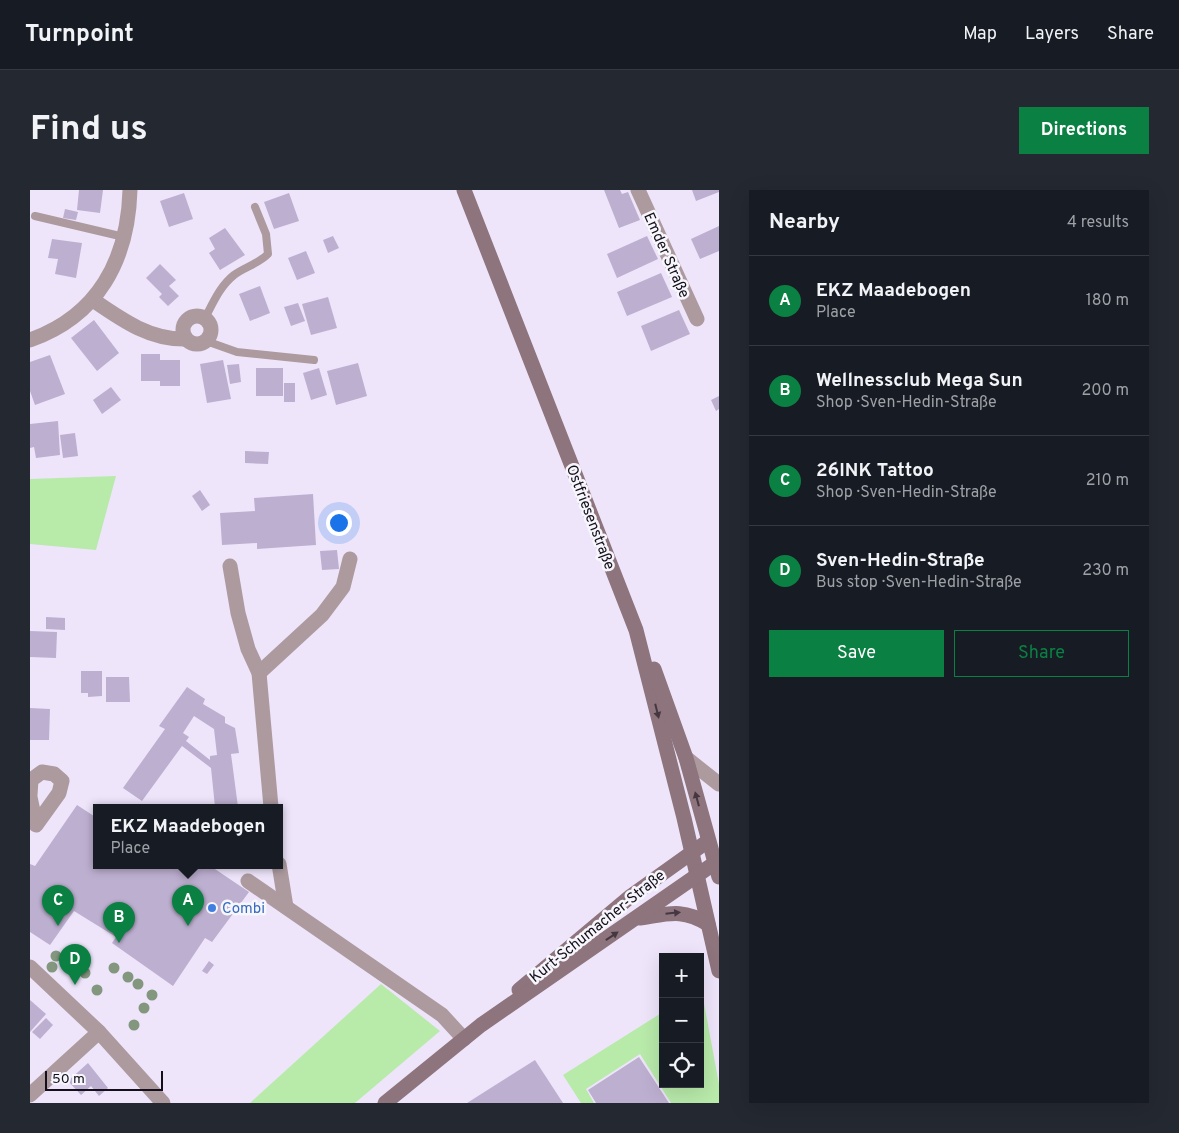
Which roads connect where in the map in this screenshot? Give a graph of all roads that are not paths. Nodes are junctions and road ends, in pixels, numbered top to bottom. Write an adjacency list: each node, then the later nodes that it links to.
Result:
1 (130, 190): 6 (street)
2 (464, 190): 16 (main road, Ostfriesenstraße)
3 (638, 190): 9 (street, Emder Straße)
4 (255, 207): 8 (lane)
5 (36, 216): 6 (lane)
6 (124, 237): 7 (street)
7 (93, 300): 10 (street); 11 (street)
8 (205, 318): 10 (street); 12 (street)
9 (696, 319)
10 (186, 339): 12 (street)
11 (30, 340)
12 (206, 341): 13 (lane)
13 (314, 360)
14 (350, 559): 17 (street)
15 (230, 566): 17 (street)
16 (636, 630): 18 (main road); 24 (main road, Ostfriesenstraße, one-way to 24)
17 (259, 673): 21 (street)
18 (686, 758): 19 (street); 23 (main road, one-way to 18)
19 (719, 784)
20 (30, 796): 22 (street); 22 (street)
21 (271, 804)
22 (33, 829)
23 (714, 837): 24 (main road, Kurt-Schumacher-Straße); 25 (main road)
24 (692, 852): 27 (main road, Ostfriesenstraße); 34 (main road, Kurt-Schumacher-Straße)
25 (718, 867): 27 (main road, Kurt-Schumacher-Straße)
26 (280, 869): 29 (street)
27 (696, 875): 30 (main road, Kurt-Schumacher-Straße); 31 (main road, Ostfriesenstraße)
28 (248, 880): 29 (street)
29 (286, 907): 36 (street)
30 (636, 919): 31 (main road, one-way to 31); 34 (main road, Kurt-Schumacher-Straße, one-way to 30)
31 (708, 924): 33 (main road, Ostfriesenstraße)
32 (30, 967): 35 (street)
33 (719, 971)
34 (481, 1025): 36 (main road, Kurt-Schumacher-Straße)
35 (99, 1032): 37 (street); 38 (street)
36 (464, 1039): 39 (main road, Kurt-Schumacher-Straße)
37 (30, 1095)
38 (163, 1103)
39 (384, 1103)

